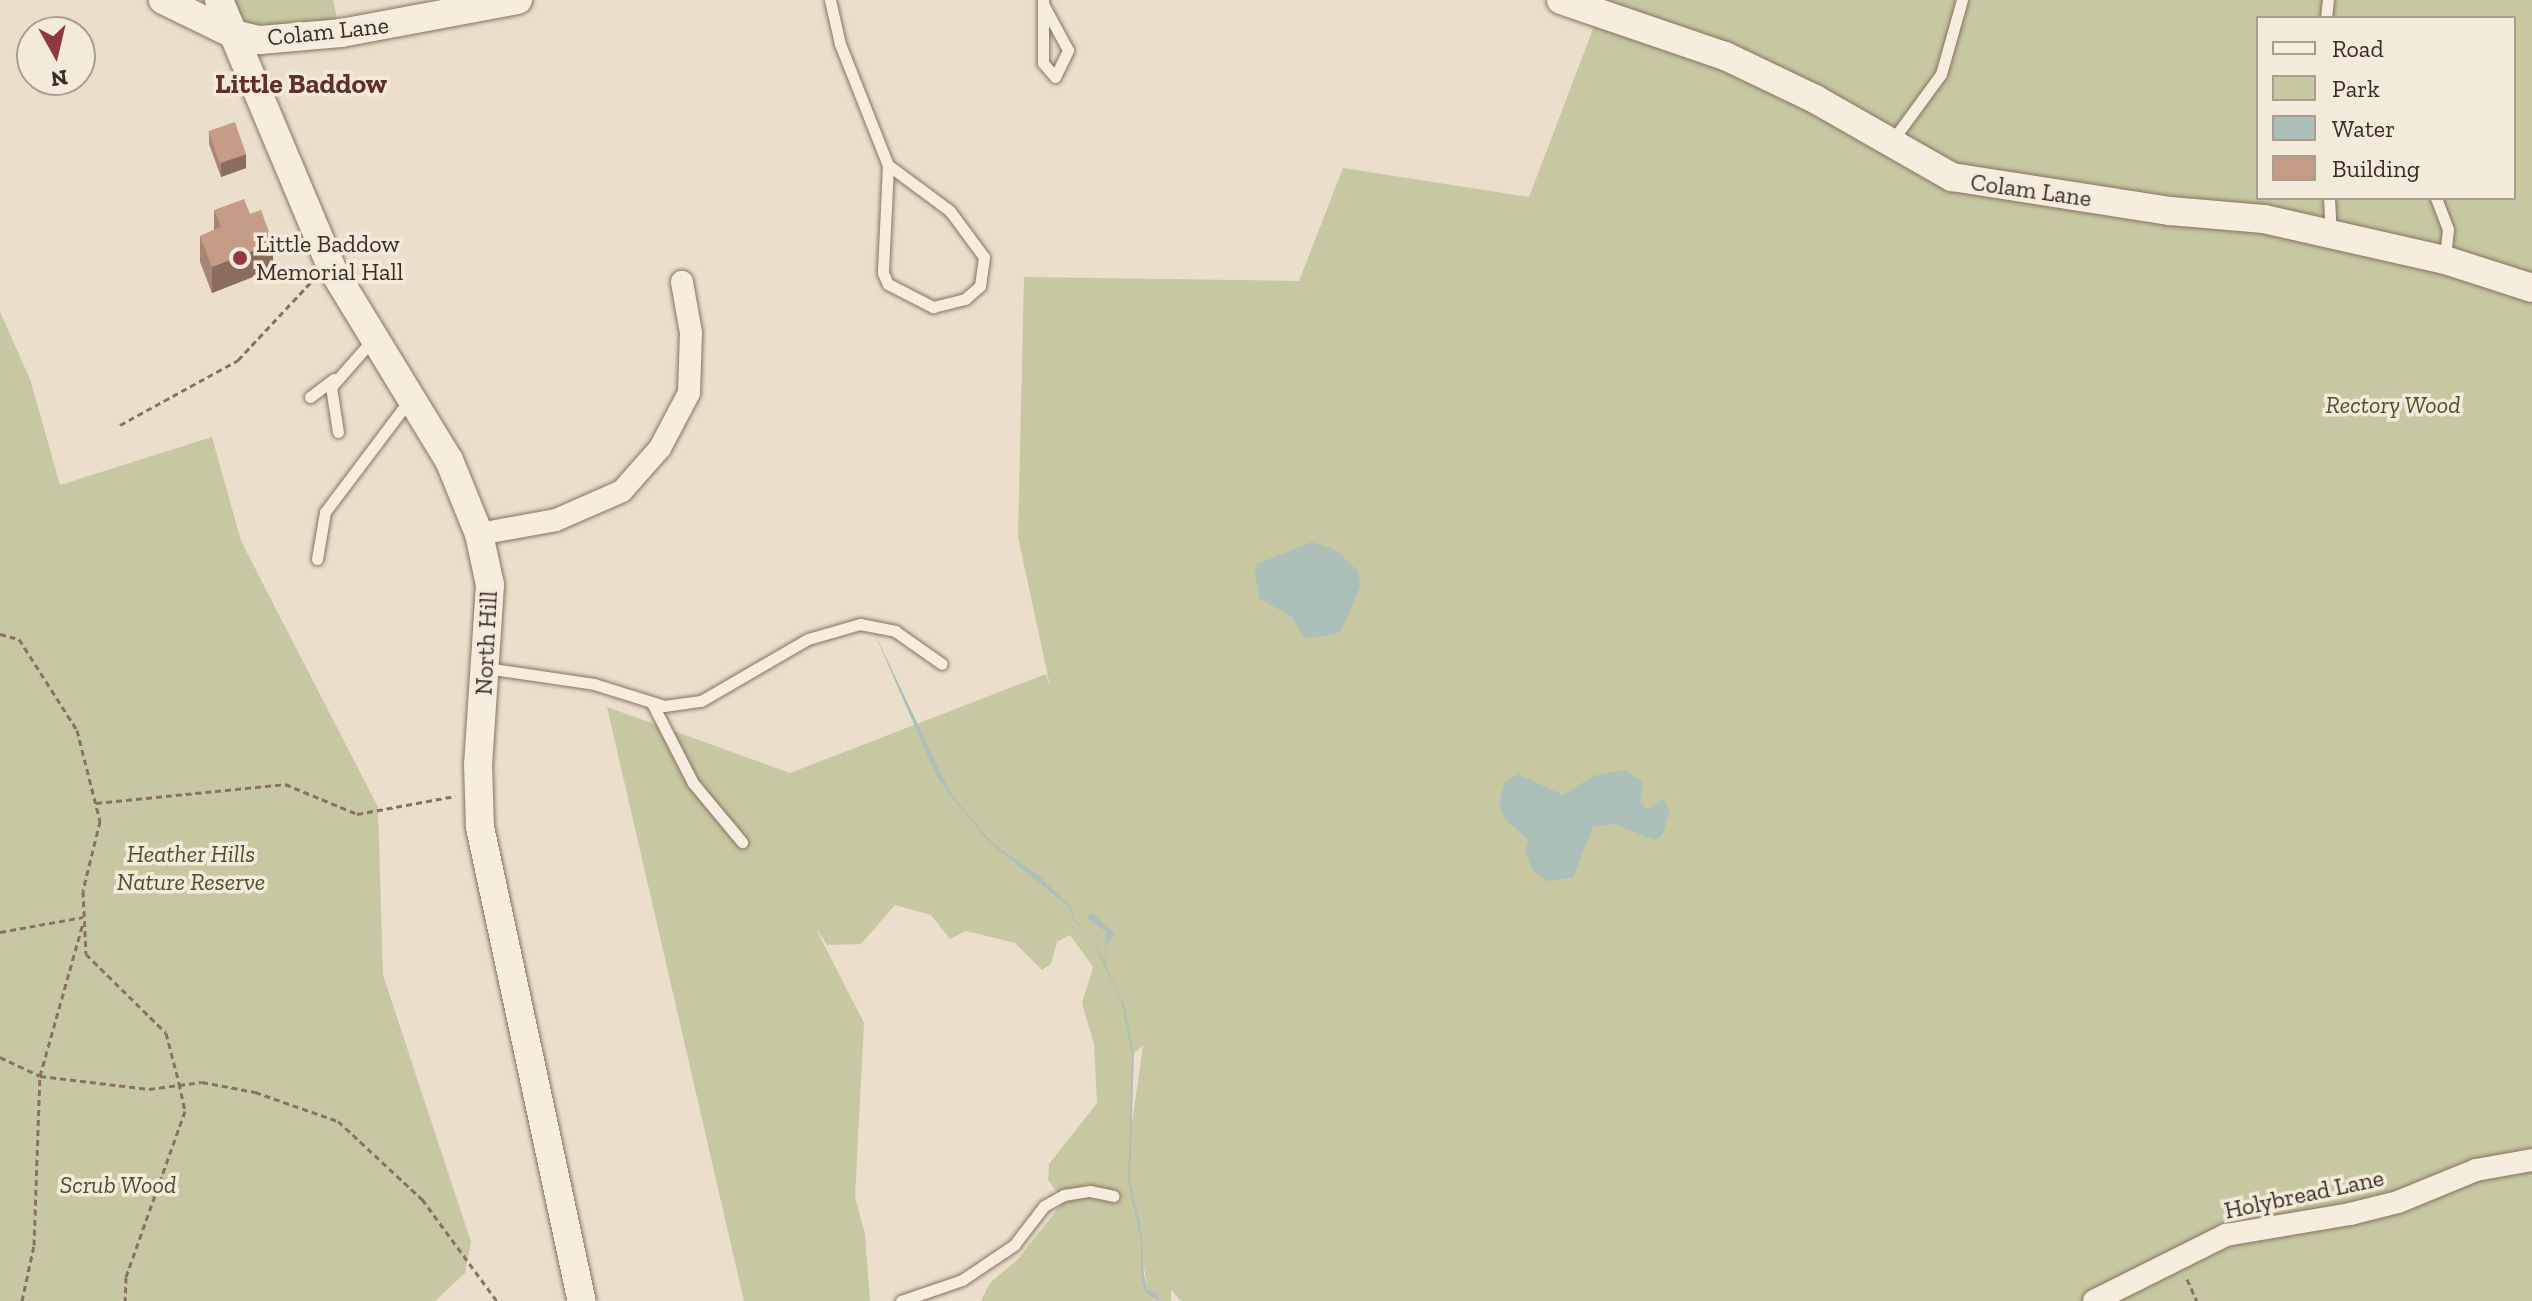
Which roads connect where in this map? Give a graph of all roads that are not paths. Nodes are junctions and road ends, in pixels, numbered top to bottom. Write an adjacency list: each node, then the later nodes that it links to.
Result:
1 (163, 0): 8 (street, Colam Lane)
2 (219, 0): 9 (street, North Hill)
3 (830, 0): 11 (lane)
4 (1561, 0): 10 (street, Colam Lane)
5 (1962, 0): 10 (lane)
6 (512, 1): 9 (street, Colam Lane)
7 (1043, 2): 7 (lane)
8 (198, 7): 9 (street, Colam Lane)
9 (233, 34): 18 (street, North Hill)
10 (1891, 142): 14 (street, Colam Lane)
11 (888, 165): 11 (lane)
12 (2329, 200): 14 (lane)
13 (2437, 200): 15 (lane)
14 (2331, 234): 15 (street, Colam Lane)
15 (2445, 260): 17 (street, Colam Lane)
16 (682, 282): 23 (street)
17 (2532, 288)
18 (374, 337): 19 (lane); 20 (street, North Hill)
19 (338, 377): 21 (lane); 22 (lane)
20 (414, 396): 23 (street, North Hill); 24 (lane)
21 (310, 397)
22 (338, 432)
23 (479, 534): 26 (street, North Hill)
24 (317, 559)
25 (942, 664): 27 (lane)
26 (486, 668): 27 (lane); 31 (street, North Hill)
27 (652, 703): 28 (lane)
28 (742, 842)
29 (2532, 1160): 33 (street, Holybread Lane)
30 (1113, 1196): 32 (lane)
31 (582, 1301)
32 (901, 1301)
33 (2094, 1301)

